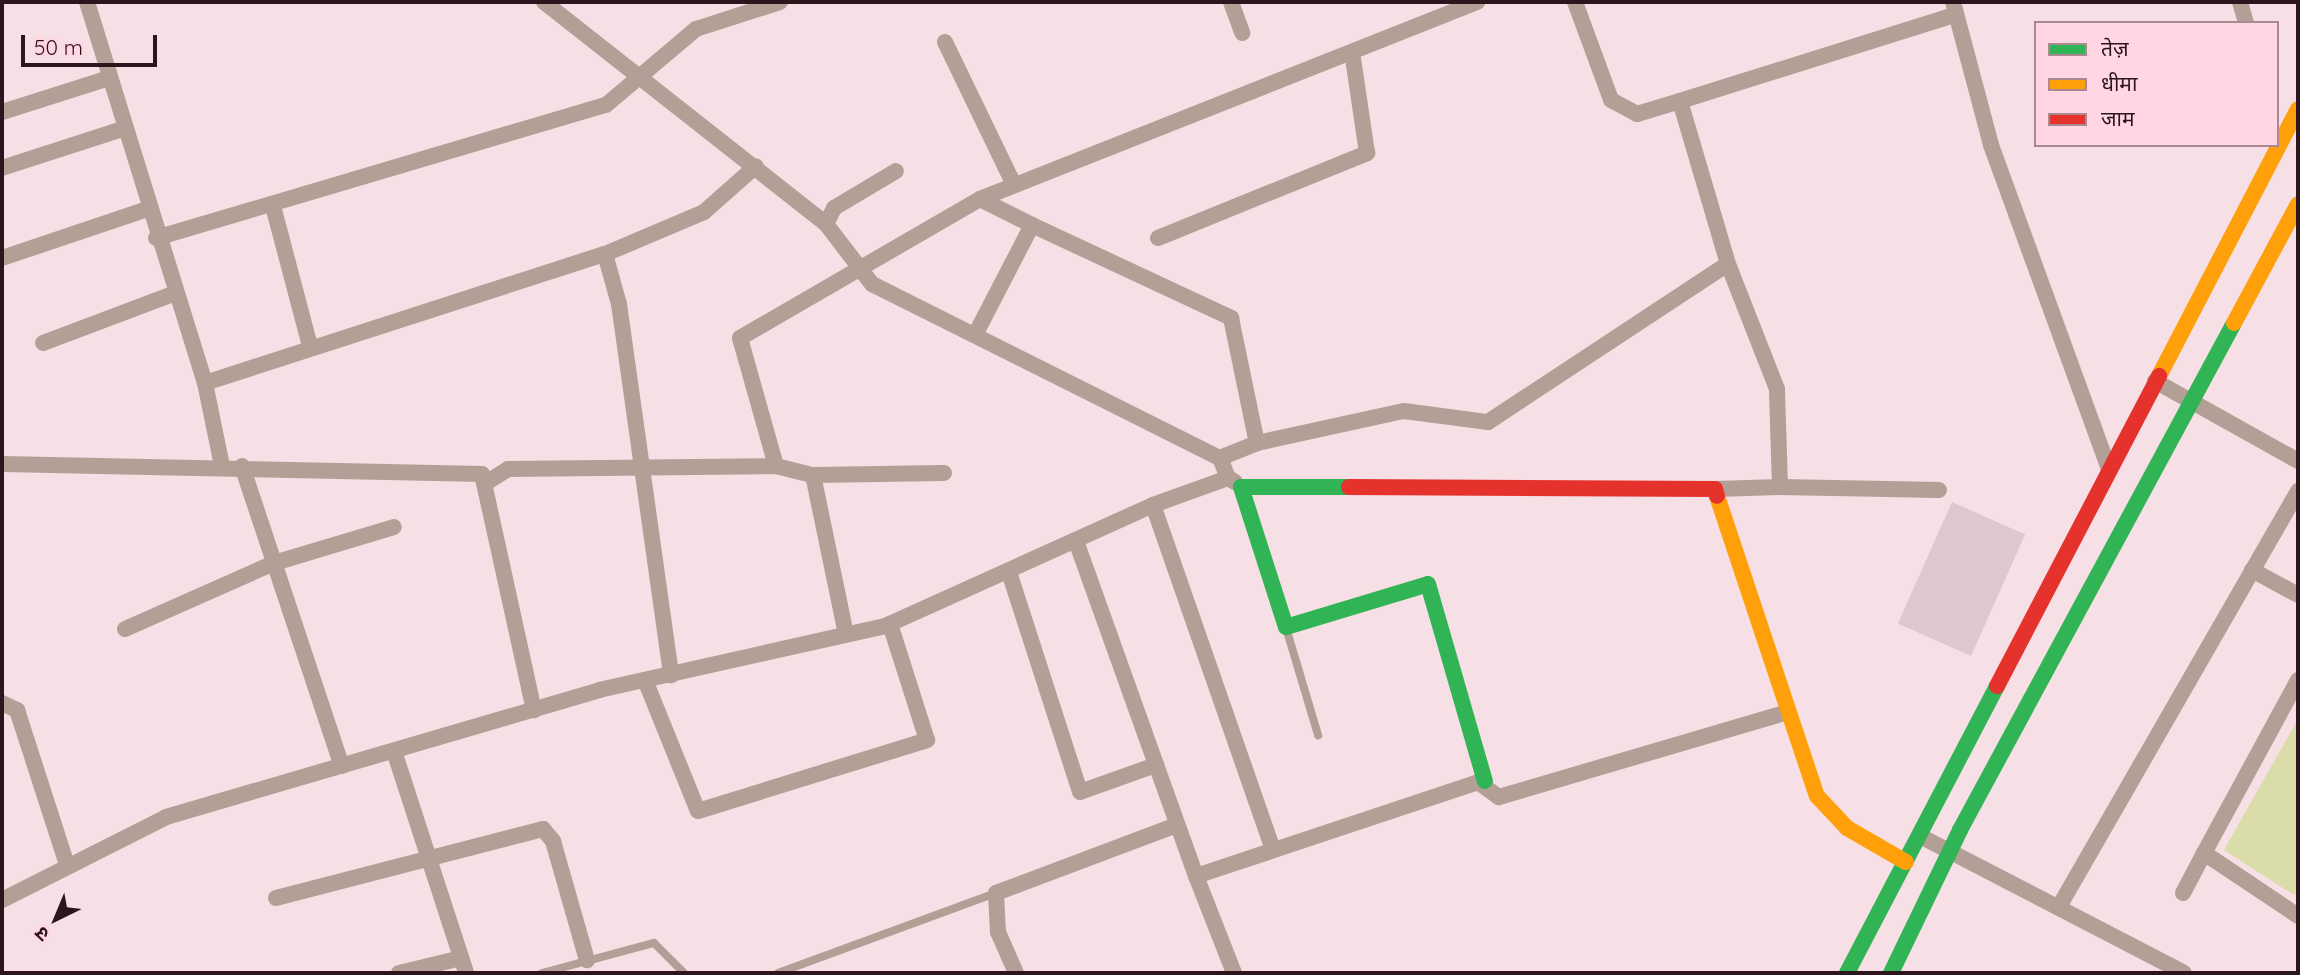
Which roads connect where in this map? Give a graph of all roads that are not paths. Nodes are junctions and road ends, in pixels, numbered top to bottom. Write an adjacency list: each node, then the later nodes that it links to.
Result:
1 (87, 2): 15 (street)
2 (544, 2): 14 (street)
3 (780, 2): 8 (street)
4 (1231, 2): 11 (street)
5 (1477, 2): 13 (street)
6 (1574, 2): 16 (street)
7 (2240, 2): 10 (street)
8 (753, 6): 14 (street)
9 (1953, 8): 16 (street); 54 (street)
10 (2245, 21)
11 (1242, 33)
12 (945, 42): 27 (street)
13 (1352, 52): 27 (street); 35 (street)
14 (639, 76): 24 (street); 30 (street)
15 (109, 78): 18 (street); 20 (street)
16 (1680, 100): 38 (street)
17 (2298, 109): 21 (street)
18 (2, 111)
19 (2279, 117): 21 (street)
20 (124, 129): 25 (street); 31 (street)
21 (2286, 133): 22 (street)
22 (2279, 146)
23 (2279, 147): 44 (street)
24 (756, 166): 32 (street); 36 (street)
25 (2, 168)
26 (896, 171): 32 (street)
27 (1014, 185): 28 (street)
28 (980, 199): 33 (street); 39 (street)
29 (2298, 204): 46 (street)
30 (273, 206): 34 (street); 43 (street)
31 (148, 208): 34 (street); 37 (street)
32 (825, 224): 39 (street)
33 (1032, 225): 41 (street); 47 (street)
34 (156, 238): 40 (street)
35 (1158, 238)
36 (605, 254): 43 (street); 55 (street)
37 (2, 258)
38 (1728, 264): 47 (street); 60 (street)
39 (860, 273): 41 (street); 53 (street)
40 (174, 293): 42 (street); 45 (street)
41 (975, 335): 48 (street)
42 (43, 343)
43 (310, 346): 45 (street)
44 (2155, 381): 46 (street); 54 (street)
45 (205, 383): 51 (street)
46 (2194, 403): 49 (street); 90 (street)
47 (1257, 443): 48 (street)
48 (1220, 458): 59 (street)
49 (2298, 461)
50 (2, 464): 51 (street)
51 (222, 466): 52 (street)
52 (242, 466): 58 (street); 67 (street)
53 (776, 466): 55 (street); 57 (street)
54 (2109, 470): 88 (street)
55 (643, 471): 58 (street); 75 (street)
56 (944, 473): 57 (street)
57 (813, 475): 74 (street)
58 (489, 481): 80 (street)
59 (1235, 482): 61 (street); 64 (street); 72 (street)
60 (1780, 488): 61 (street); 62 (street)
61 (1715, 489): 81 (street)
62 (1939, 490)
63 (2298, 491): 68 (street)
64 (1153, 505): 66 (street); 89 (street)
65 (394, 527): 67 (street)
66 (1076, 541): 69 (street); 84 (street)
67 (274, 563): 73 (street); 85 (street)
68 (2252, 570): 70 (street); 100 (street)
69 (1009, 572): 71 (street); 84 (street)
70 (2298, 595)
71 (890, 624): 74 (street); 76 (street)
72 (1286, 627): 82 (lane); 86 (street)
73 (125, 629)
74 (846, 635): 75 (street)
75 (671, 675): 76 (street)
76 (645, 680): 80 (street)
77 (2298, 680): 79 (street)
78 (2, 703): 94 (street)
79 (2293, 704): 91 (street)
80 (534, 710): 83 (street)
81 (1785, 713): 86 (street); 93 (street)
82 (1318, 735)
83 (394, 751): 85 (street); 92 (street)
84 (1156, 765): 87 (street)
85 (342, 766): 94 (street)
86 (1485, 781): 89 (street)
87 (1177, 825): 95 (street); 96 (street)
88 (1920, 836): 90 (street); 93 (street)
89 (1273, 849): 95 (street)
90 (1951, 849): 100 (street); 111 (street)
91 (2204, 853): 97 (street); 101 (street)
92 (430, 860): 98 (street); 102 (street); 103 (street)
93 (1906, 862): 110 (street)
94 (67, 865): 99 (street)
95 (1196, 876): 109 (street)
96 (996, 893): 107 (lane); 108 (street)
97 (2183, 893)
98 (276, 898)
99 (2, 900)
100 (2060, 905): 112 (street)
101 (2297, 912)
102 (587, 960): 105 (lane); 106 (lane)
103 (463, 965): 104 (street)
104 (399, 973)
105 (542, 973)
106 (684, 973)
107 (778, 973)
108 (1016, 973)
109 (1234, 973)
110 (1847, 973)
111 (1891, 973)
112 (2184, 973)

